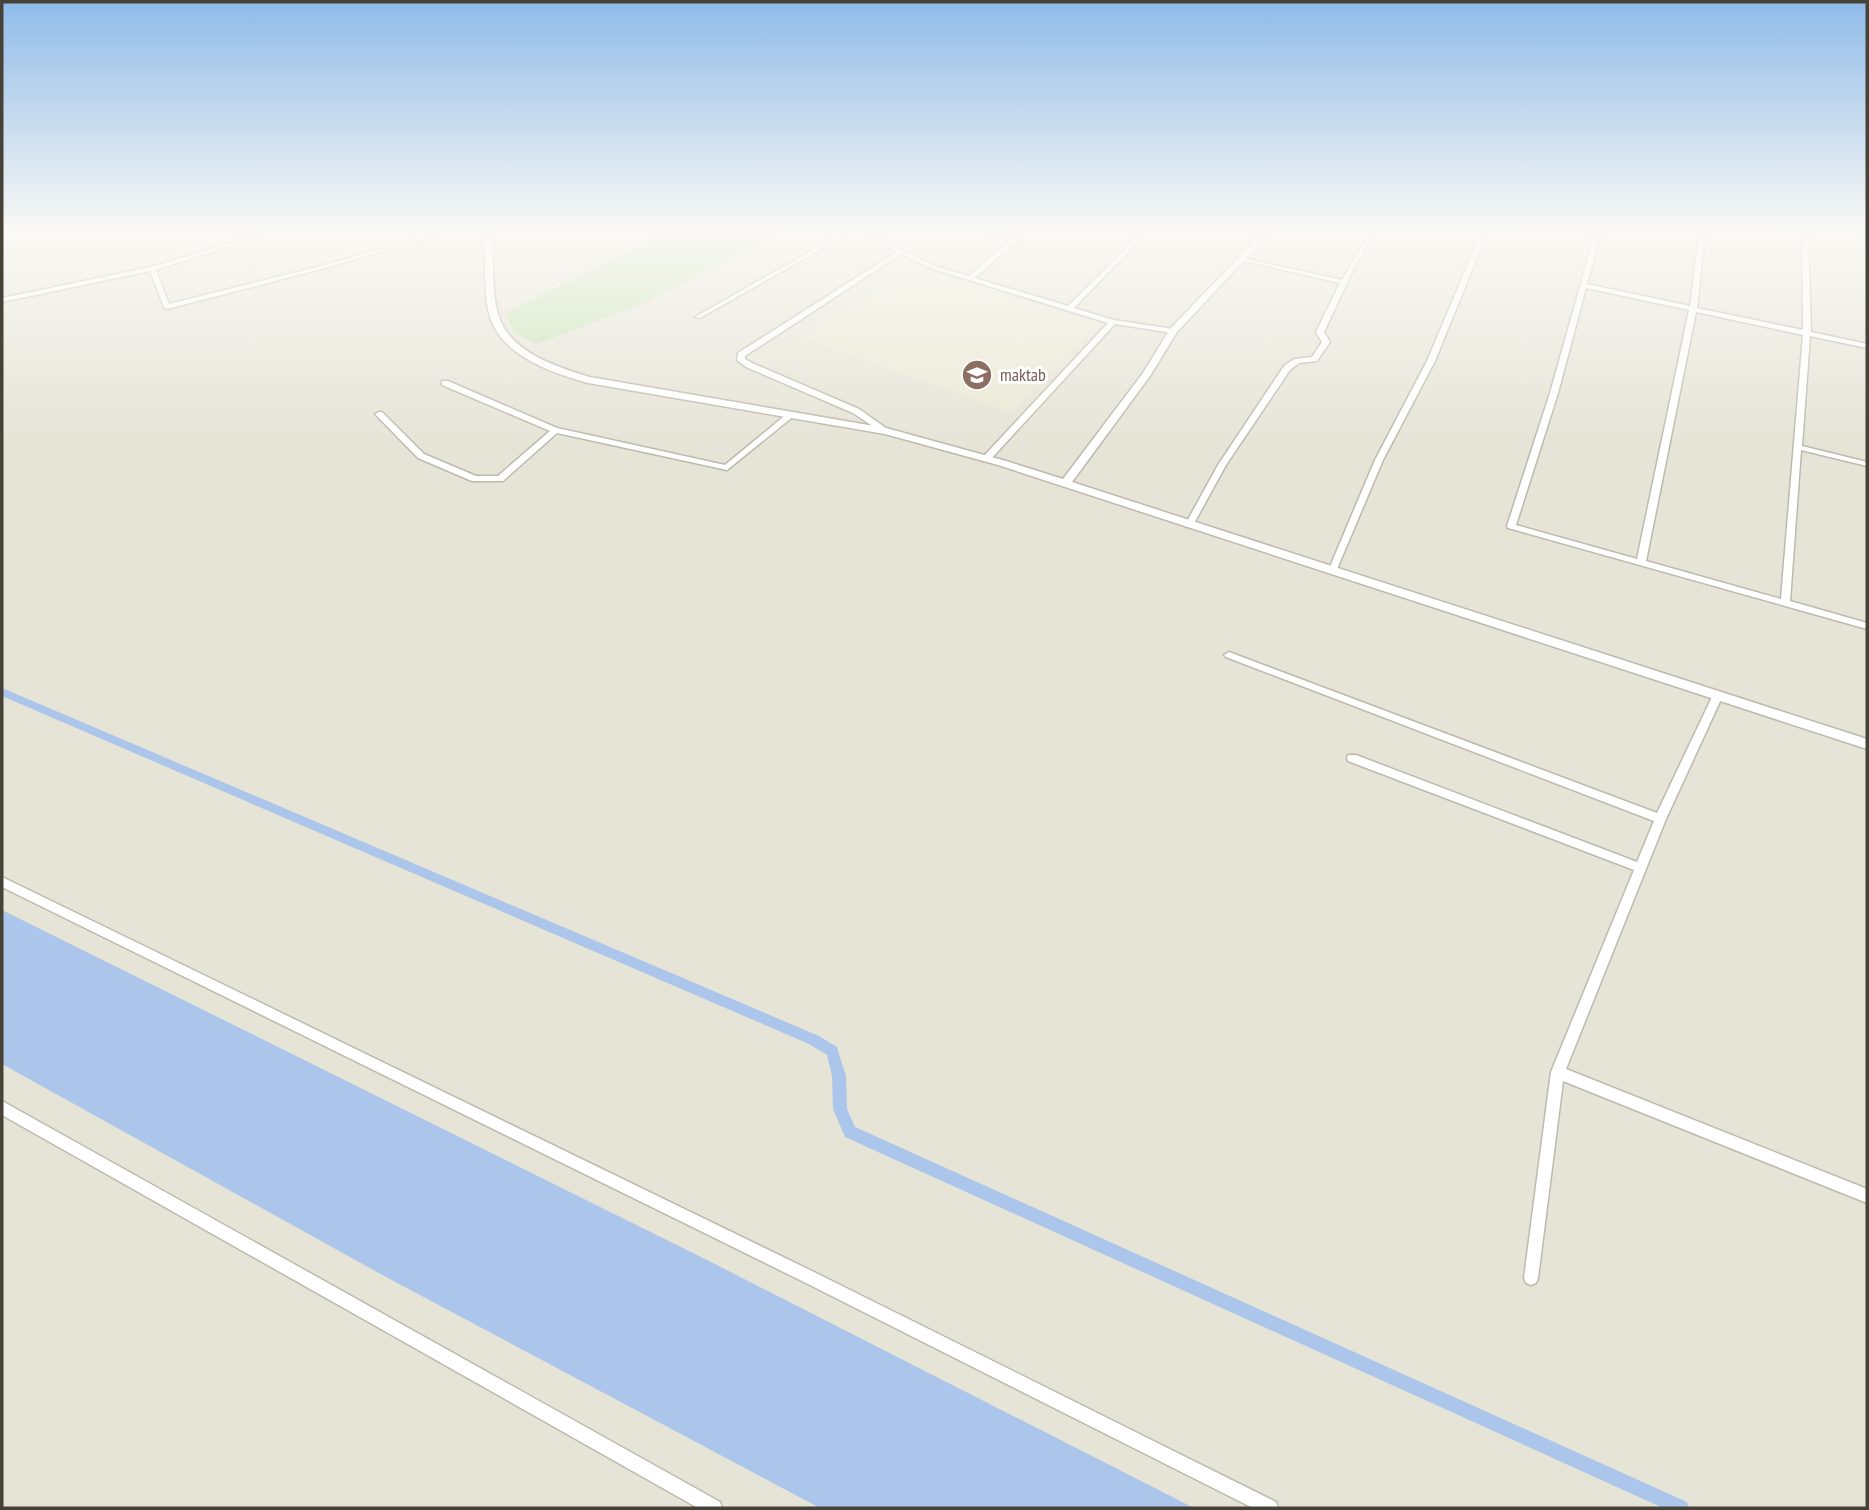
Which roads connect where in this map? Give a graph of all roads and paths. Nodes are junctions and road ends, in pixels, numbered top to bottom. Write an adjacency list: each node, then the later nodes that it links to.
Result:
1 (166, 303): 2 (street)
2 (181, 303)
3 (491, 303): 24 (street)
4 (722, 303): 17 (street)
5 (821, 303): 26 (street)
6 (1052, 303): 15 (street)
7 (1074, 303): 15 (street)
8 (1197, 303): 19 (street)
9 (1334, 303): 31 (street)
10 (1455, 303): 33 (street)
11 (1580, 303): 32 (street)
12 (1667, 303): 16 (street)
13 (1694, 303): 16 (street)
14 (1806, 303): 20 (street)
15 (1069, 309): 18 (street)
16 (1693, 309): 20 (street); 32 (street)
17 (698, 317)
18 (1113, 322): 19 (street); 28 (street)
19 (1173, 331): 30 (street)
20 (1807, 333): 21 (street); 27 (street)
21 (1867, 346)
22 (445, 383): 25 (street)
23 (379, 414): 25 (street)
24 (790, 415): 25 (street); 26 (street)
25 (555, 430)
26 (886, 431): 28 (street)
27 (1798, 447): 29 (street); 34 (street)
28 (986, 459): 30 (street)
29 (1867, 464)
30 (1066, 482): 31 (street)
31 (1189, 524): 33 (street)
32 (1641, 563): 34 (street)
33 (1333, 569): 37 (street)
34 (1785, 603): 35 (street)
35 (1867, 626)
36 (1229, 654): 40 (street)
37 (1718, 695): 38 (street); 40 (street)
38 (1867, 744)
39 (1352, 758): 41 (street)
40 (1660, 819): 41 (street)
41 (1640, 868): 43 (street)
42 (2, 882): 48 (street)
43 (1558, 1072): 45 (street); 46 (street)
44 (2, 1108): 47 (street)
45 (1867, 1196)
46 (1531, 1278)
47 (714, 1508)
48 (1270, 1508)

